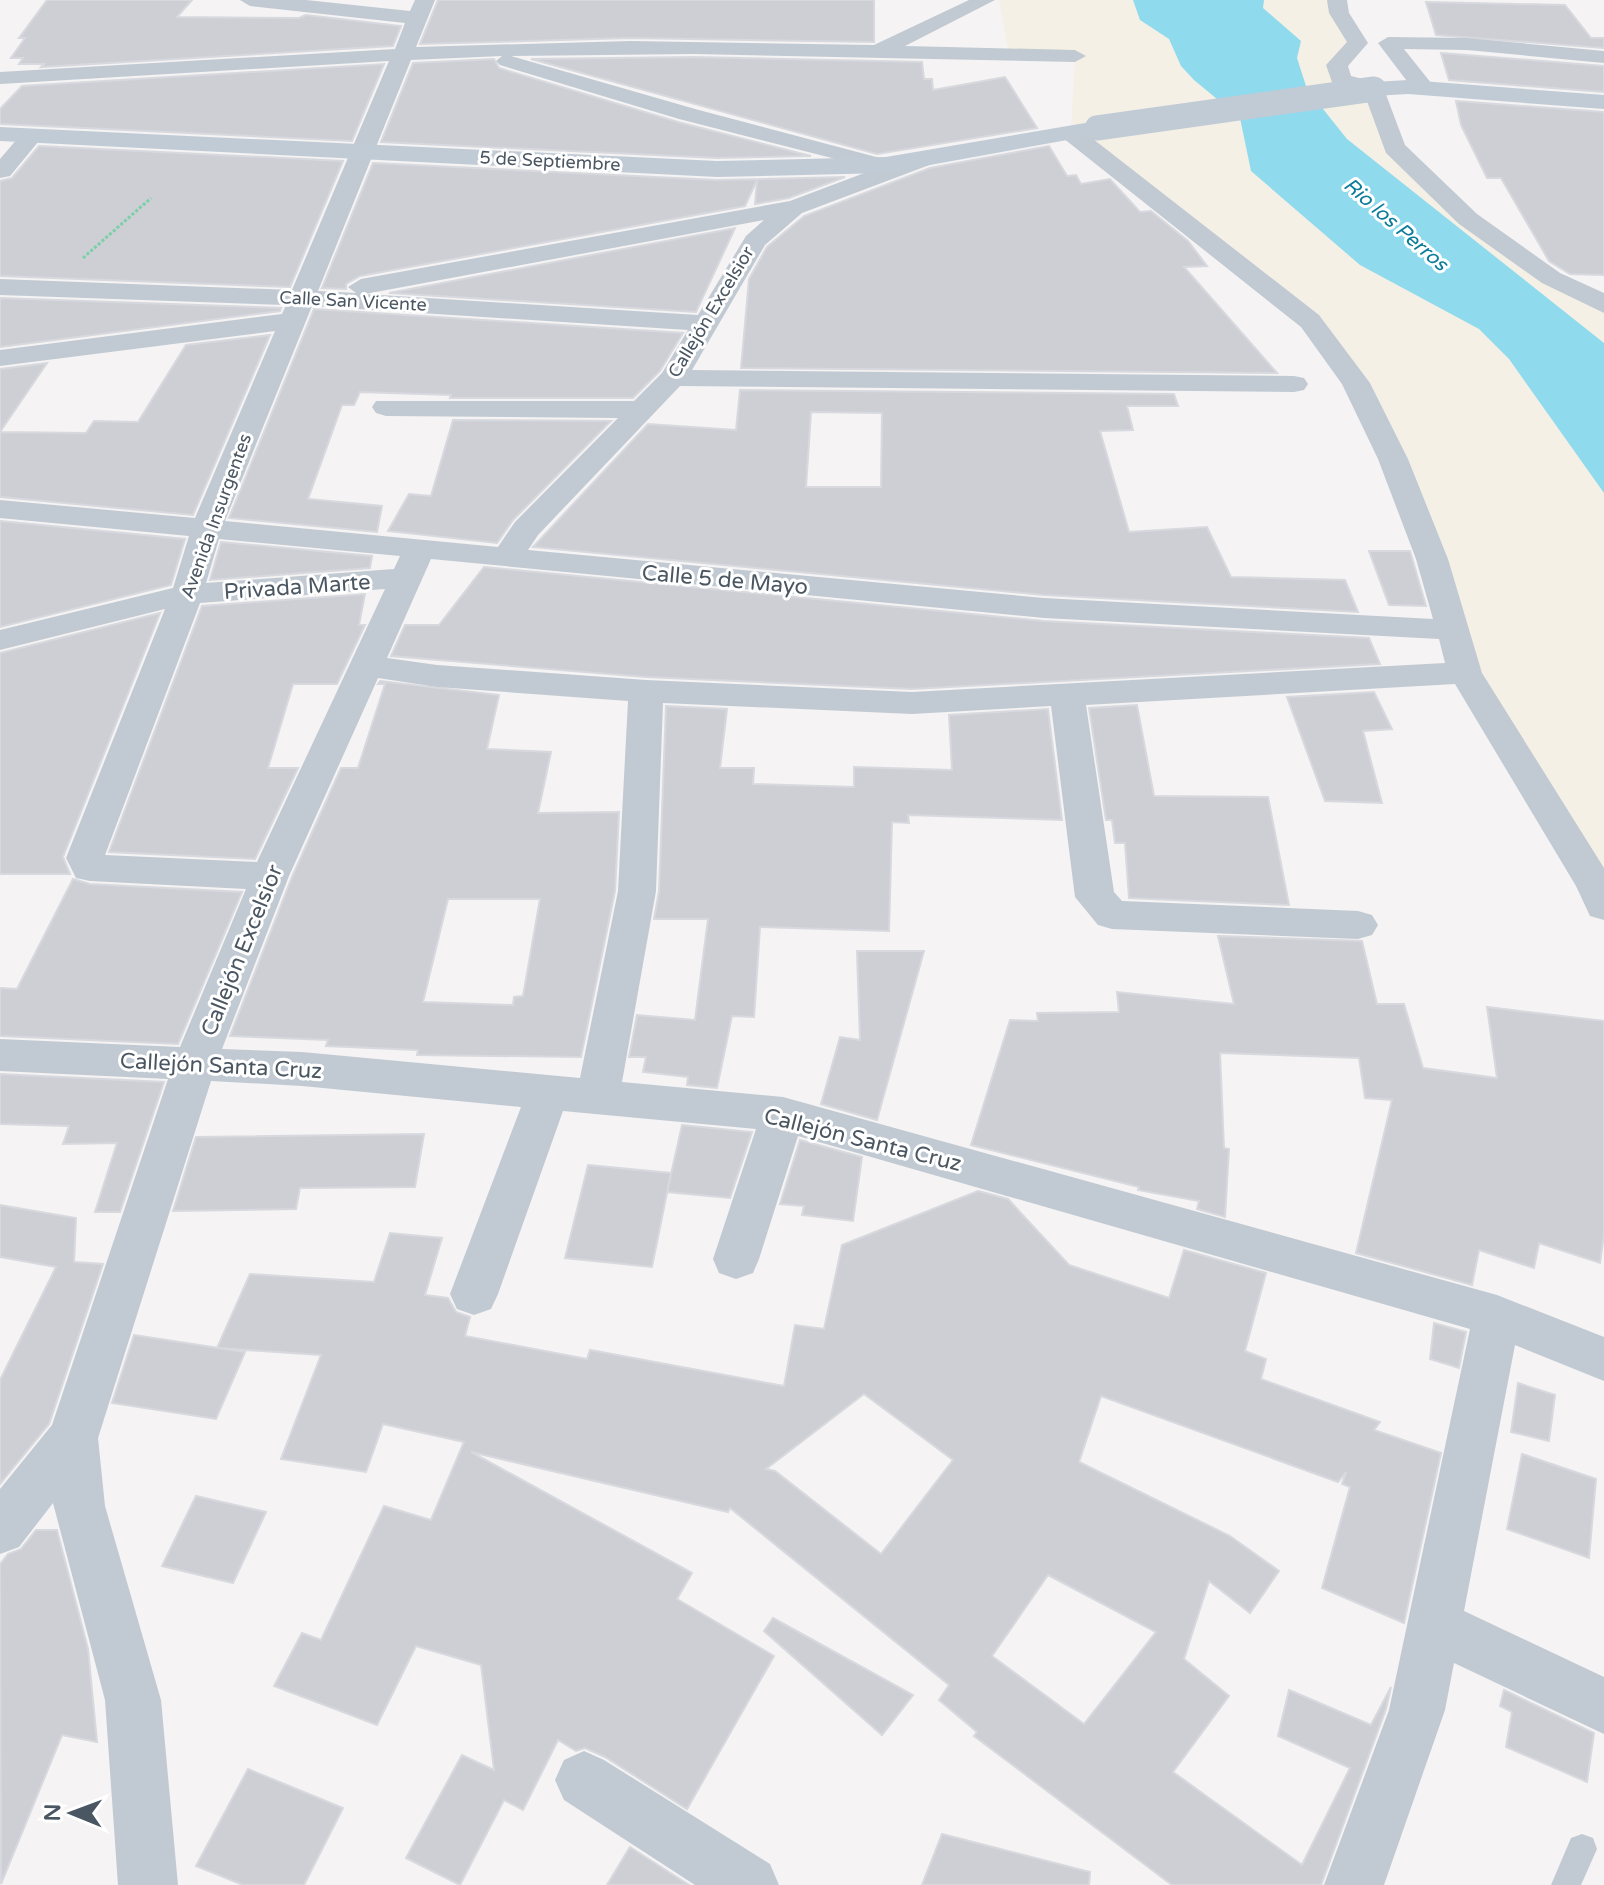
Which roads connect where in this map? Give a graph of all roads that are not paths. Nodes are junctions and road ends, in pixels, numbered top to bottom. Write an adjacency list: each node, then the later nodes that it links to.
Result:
1 (250, 0): 4 (street)
2 (985, 0): 7 (street)
3 (1337, 0): 5 (street)
4 (421, 9): 8 (street, Avenida Insurgentes)
5 (1375, 39): 10 (street); 12 (street); 12 (street); 13 (street)
6 (476, 51): 7 (street); 8 (street); 20 (street)
7 (874, 52): 9 (street)
8 (405, 54): 11 (street); 18 (street, Avenida Insurgentes)
9 (1075, 56)
10 (1604, 57)
11 (0, 78)
12 (1416, 87): 13 (street, 5 de Septiembre); 14 (street, 5 de Septiembre)
13 (1374, 89): 15 (street, 5 de Septiembre, bridge); 24 (street)
14 (1604, 102)
15 (1084, 130): 19 (street, 5 de Septiembre); 37 (street)
16 (0, 134): 17 (street, 5 de Septiembre)
17 (32, 136): 18 (street, 5 de Septiembre); 21 (street)
18 (365, 150): 20 (street, 5 de Septiembre); 25 (street, Avenida Insurgentes)
19 (924, 159): 20 (street, 5 de Septiembre); 22 (street, Callejón Excelsior)
20 (886, 165)
21 (2, 171)
22 (793, 208): 25 (street); 26 (street, Callejón Excelsior)
23 (0, 287): 25 (street, Calle San Vicente)
24 (1604, 305)
25 (297, 310): 26 (street, Calle San Vicente); 27 (street); 33 (street, Avenida Insurgentes)
26 (705, 323): 28 (street, Callejón Excelsior)
27 (0, 358)
28 (673, 378): 29 (street); 31 (street, Callejón Excelsior)
29 (1294, 384)
30 (386, 407): 31 (street)
31 (641, 410): 34 (street, Callejón Excelsior)
32 (0, 509): 33 (street, Calle 5 de Mayo)
33 (206, 530): 35 (street, Calle 5 de Mayo); 36 (street, Avenida Insurgentes)
34 (506, 559): 35 (street, Calle 5 de Mayo); 37 (street, Calle 5 de Mayo)
35 (414, 563): 36 (street, Privada Marte); 39 (street, Callejón Excelsior)
36 (187, 594): 38 (street, Privada Marte); 43 (street, Avenida Insurgentes)
37 (1451, 630): 40 (street)
38 (0, 640)
39 (369, 666): 41 (street); 43 (street, Callejón Excelsior)
40 (1465, 673): 42 (street); 44 (street)
41 (646, 691): 42 (street); 49 (street)
42 (1067, 695): 45 (street)
43 (270, 876): 47 (street, Callejón Excelsior)
44 (1604, 906)
45 (1358, 925)
46 (0, 1055): 47 (street, Callejón Santa Cruz)
47 (195, 1063): 48 (street, Callejón Santa Cruz); 57 (street, Callejón Excelsior)
48 (549, 1090): 49 (street, Callejón Santa Cruz); 52 (street)
49 (598, 1094): 50 (street, Callejón Santa Cruz)
50 (783, 1114): 51 (street); 53 (street, Callejón Santa Cruz)
51 (736, 1259)
52 (474, 1294)
53 (1497, 1316): 55 (street, Callejón Santa Cruz); 59 (street)
54 (1604, 1323): 55 (street)
55 (1552, 1337): 56 (street, Callejón Santa Cruz)
56 (1604, 1359)
57 (73, 1438): 58 (street, Callejón Excelsior); 63 (street)
58 (0, 1529)
59 (1437, 1626): 60 (street); 65 (street)
60 (1604, 1706)
61 (584, 1780): 64 (street)
62 (1582, 1849): 66 (lane)
63 (148, 1885)
64 (749, 1885)
65 (1354, 1885)
66 (1566, 1885)

